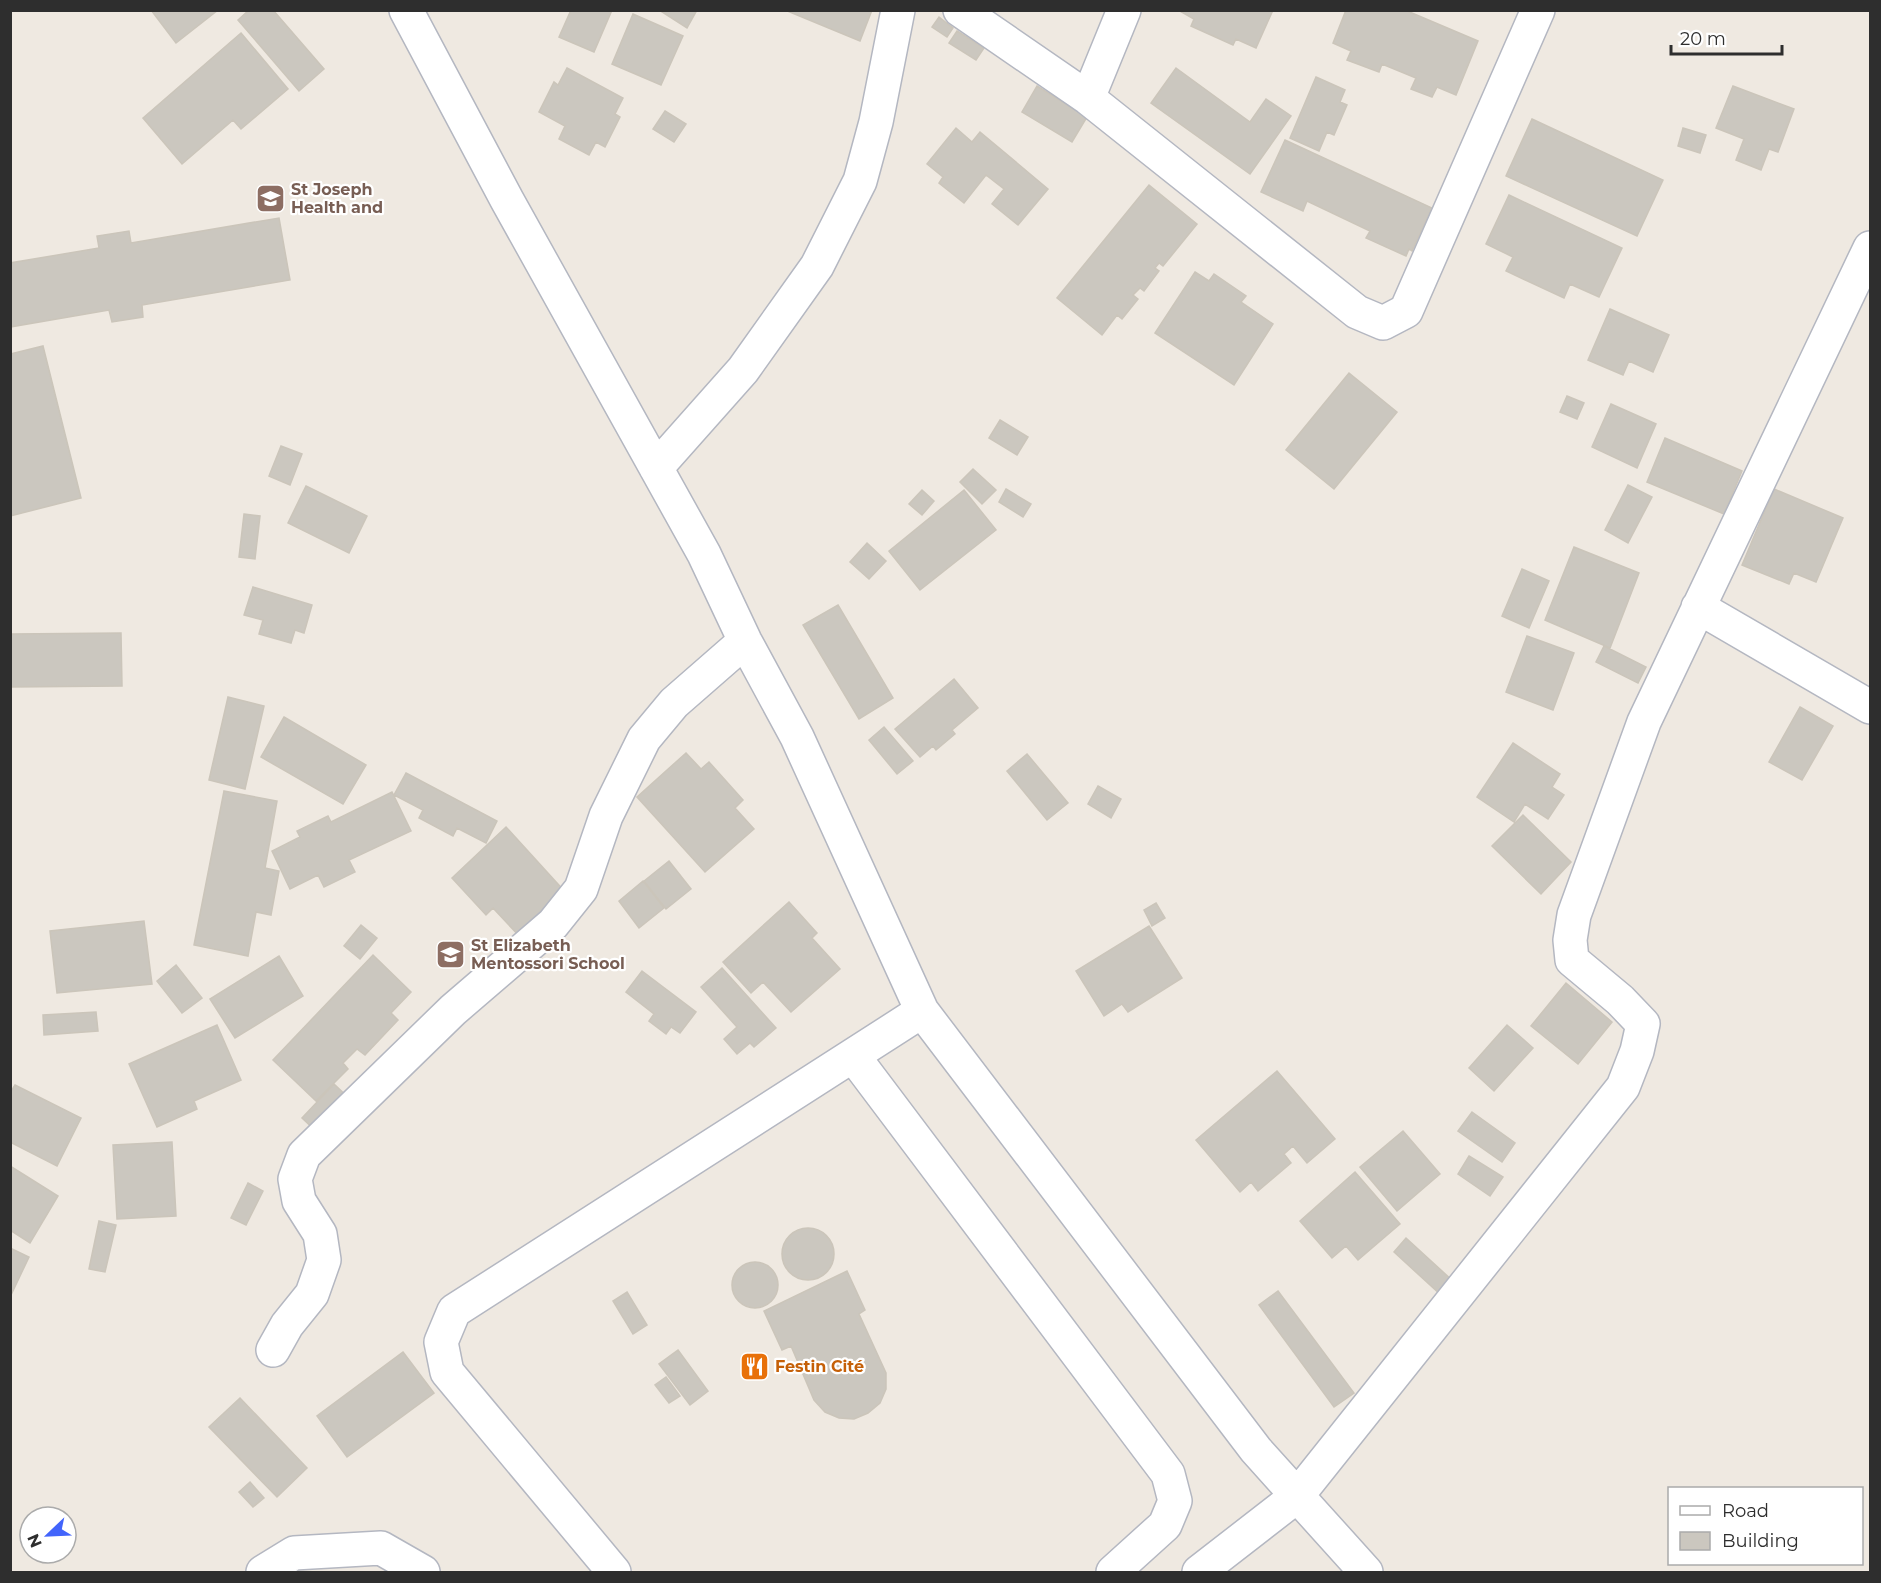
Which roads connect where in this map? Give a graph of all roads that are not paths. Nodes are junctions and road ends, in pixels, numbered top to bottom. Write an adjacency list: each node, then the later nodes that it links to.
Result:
1 (406, 10): 8 (street)
2 (897, 10): 8 (street)
3 (960, 10): 6 (street)
4 (1124, 10): 6 (street)
5 (1538, 10): 6 (street)
6 (1088, 98)
7 (1870, 248): 9 (street)
8 (656, 468): 10 (street)
9 (1698, 607): 11 (street); 15 (street)
10 (745, 641): 12 (street); 14 (street)
11 (1870, 707)
12 (922, 1011): 13 (street); 15 (street)
13 (854, 1056): 18 (street); 19 (street)
14 (273, 1350)
15 (1297, 1496): 20 (street); 21 (street)
16 (263, 1572): 17 (street)
17 (423, 1572)
18 (614, 1572)
19 (1113, 1572)
20 (1199, 1572)
21 (1366, 1572)

